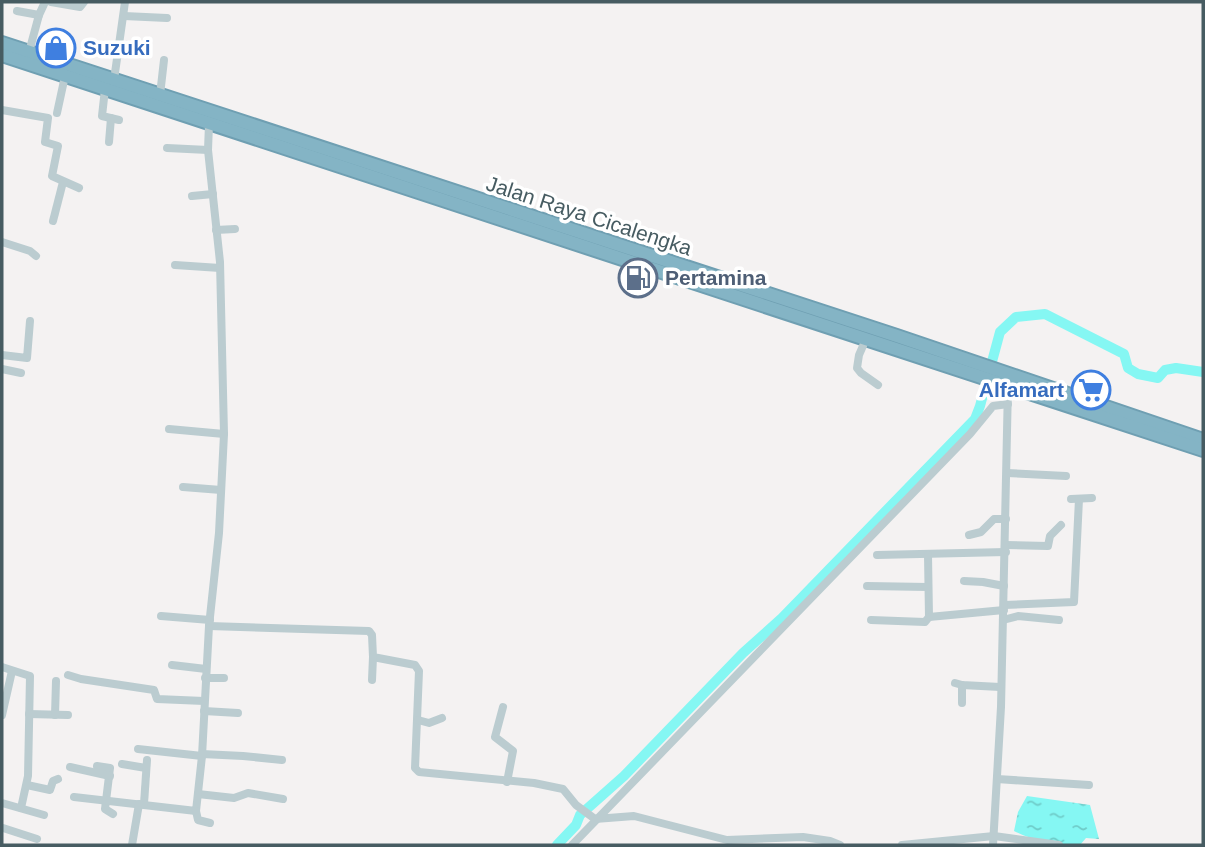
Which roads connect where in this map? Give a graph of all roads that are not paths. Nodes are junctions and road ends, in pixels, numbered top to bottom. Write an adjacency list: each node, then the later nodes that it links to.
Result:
1 (45, 2): 6 (street)
2 (51, 2): 3 (street)
3 (84, 2)
4 (125, 2): 7 (street)
5 (17, 11): 6 (street)
6 (39, 15): 10 (street)
7 (124, 16): 8 (street); 14 (street)
8 (167, 18)
9 (2, 43): 10 (highway, Jalan Raya Cicalengka)
10 (29, 52): 14 (highway, Jalan Raya Cicalengka)
11 (2, 55): 13 (highway, Jalan Raya Cicalengka)
12 (163, 60): 15 (street)
13 (65, 76): 14 (highway, Jalan Raya Cicalengka); 17 (street)
14 (109, 85): 15 (highway, Jalan Raya Cicalengka); 19 (street)
15 (150, 96): 18 (highway, Jalan Raya Cicalengka); 37 (highway, Jalan Raya Cicalengka)
16 (2, 110): 22 (street)
17 (57, 113)
18 (209, 124): 21 (street); 34 (highway, Jalan Raya Cicalengka)
19 (109, 142)
20 (167, 148): 21 (street)
21 (208, 150): 24 (street)
22 (63, 182): 23 (street); 26 (street)
23 (79, 188)
24 (213, 194): 25 (street); 28 (street)
25 (192, 196)
26 (52, 221)
27 (235, 229): 28 (street)
28 (216, 230): 32 (street)
29 (2, 242): 30 (street)
30 (36, 256)
31 (175, 265): 32 (street)
32 (220, 268): 43 (street)
33 (30, 321): 35 (street)
34 (866, 339): 37 (highway, Jalan Raya Cicalengka); 40 (street)
35 (2, 355)
36 (2, 369): 38 (street)
37 (978, 370): 39 (highway, Jalan Raya Cicalengka)
38 (21, 373)
39 (1000, 380): 41 (street); 44 (highway, Jalan Raya Cicalengka); 45 (highway, Jalan Raya Cicalengka)
40 (878, 385)
41 (1008, 404): 46 (street); 111 (street)
42 (169, 429): 43 (street)
43 (224, 434): 49 (street)
44 (1203, 440)
45 (1203, 450)
46 (1007, 473): 47 (street); 51 (street)
47 (1066, 475)
48 (183, 488): 49 (street)
49 (221, 490): 67 (street)
50 (1092, 498): 61 (street)
51 (1006, 519): 53 (street); 54 (street)
52 (1061, 525): 54 (street)
53 (969, 535)
54 (1006, 549): 56 (street); 59 (street)
55 (877, 555): 56 (street)
56 (928, 555): 60 (street)
57 (964, 581): 59 (street)
58 (867, 586): 60 (street)
59 (1004, 586): 61 (street)
60 (928, 587): 63 (street)
61 (1004, 608): 63 (street); 65 (street)
62 (161, 616): 67 (street)
63 (929, 617): 64 (street)
64 (871, 620)
65 (1003, 620): 66 (street); 77 (street)
66 (1059, 620)
67 (209, 623): 68 (street); 72 (street)
68 (373, 657): 75 (street); 88 (street)
69 (172, 665): 72 (street)
70 (2, 667): 71 (street)
71 (12, 671): 83 (street); 84 (street)
72 (206, 673): 74 (street); 78 (street)
73 (68, 675): 78 (street)
74 (224, 678)
75 (372, 680)
76 (56, 681): 85 (street)
77 (1000, 687): 79 (street); 97 (street)
78 (204, 701): 81 (street)
79 (962, 703)
80 (503, 707): 98 (street)
81 (204, 711): 82 (street); 90 (street)
82 (238, 713)
83 (29, 714): 85 (street); 99 (street)
84 (2, 715)
85 (55, 715): 86 (street)
86 (68, 715)
87 (442, 718): 88 (street)
88 (418, 720): 98 (street)
89 (138, 749): 90 (street)
90 (202, 755): 91 (street); 101 (street)
91 (282, 760)
92 (122, 764): 106 (street)
93 (97, 766): 95 (street)
94 (70, 767): 95 (street)
95 (110, 776): 104 (street)
96 (58, 779): 99 (street)
97 (997, 779): 100 (street); 115 (street)
98 (508, 782): 111 (street)
99 (27, 785): 107 (street)
100 (1089, 785)
101 (198, 794): 103 (street); 108 (street)
102 (74, 797): 104 (street)
103 (283, 799)
104 (106, 800): 106 (street); 109 (street)
105 (2, 803): 107 (street)
106 (141, 804): 108 (street); 116 (street)
107 (20, 808): 110 (street)
108 (196, 811): 112 (street)
109 (113, 814)
110 (44, 815)
111 (595, 819): 117 (street); 118 (street)
112 (210, 823)
113 (4, 826): 114 (street)
114 (37, 839)
115 (993, 841): 119 (street); 120 (street)
116 (132, 845)
117 (572, 845)
118 (840, 845)
119 (902, 845)
120 (1059, 845)

